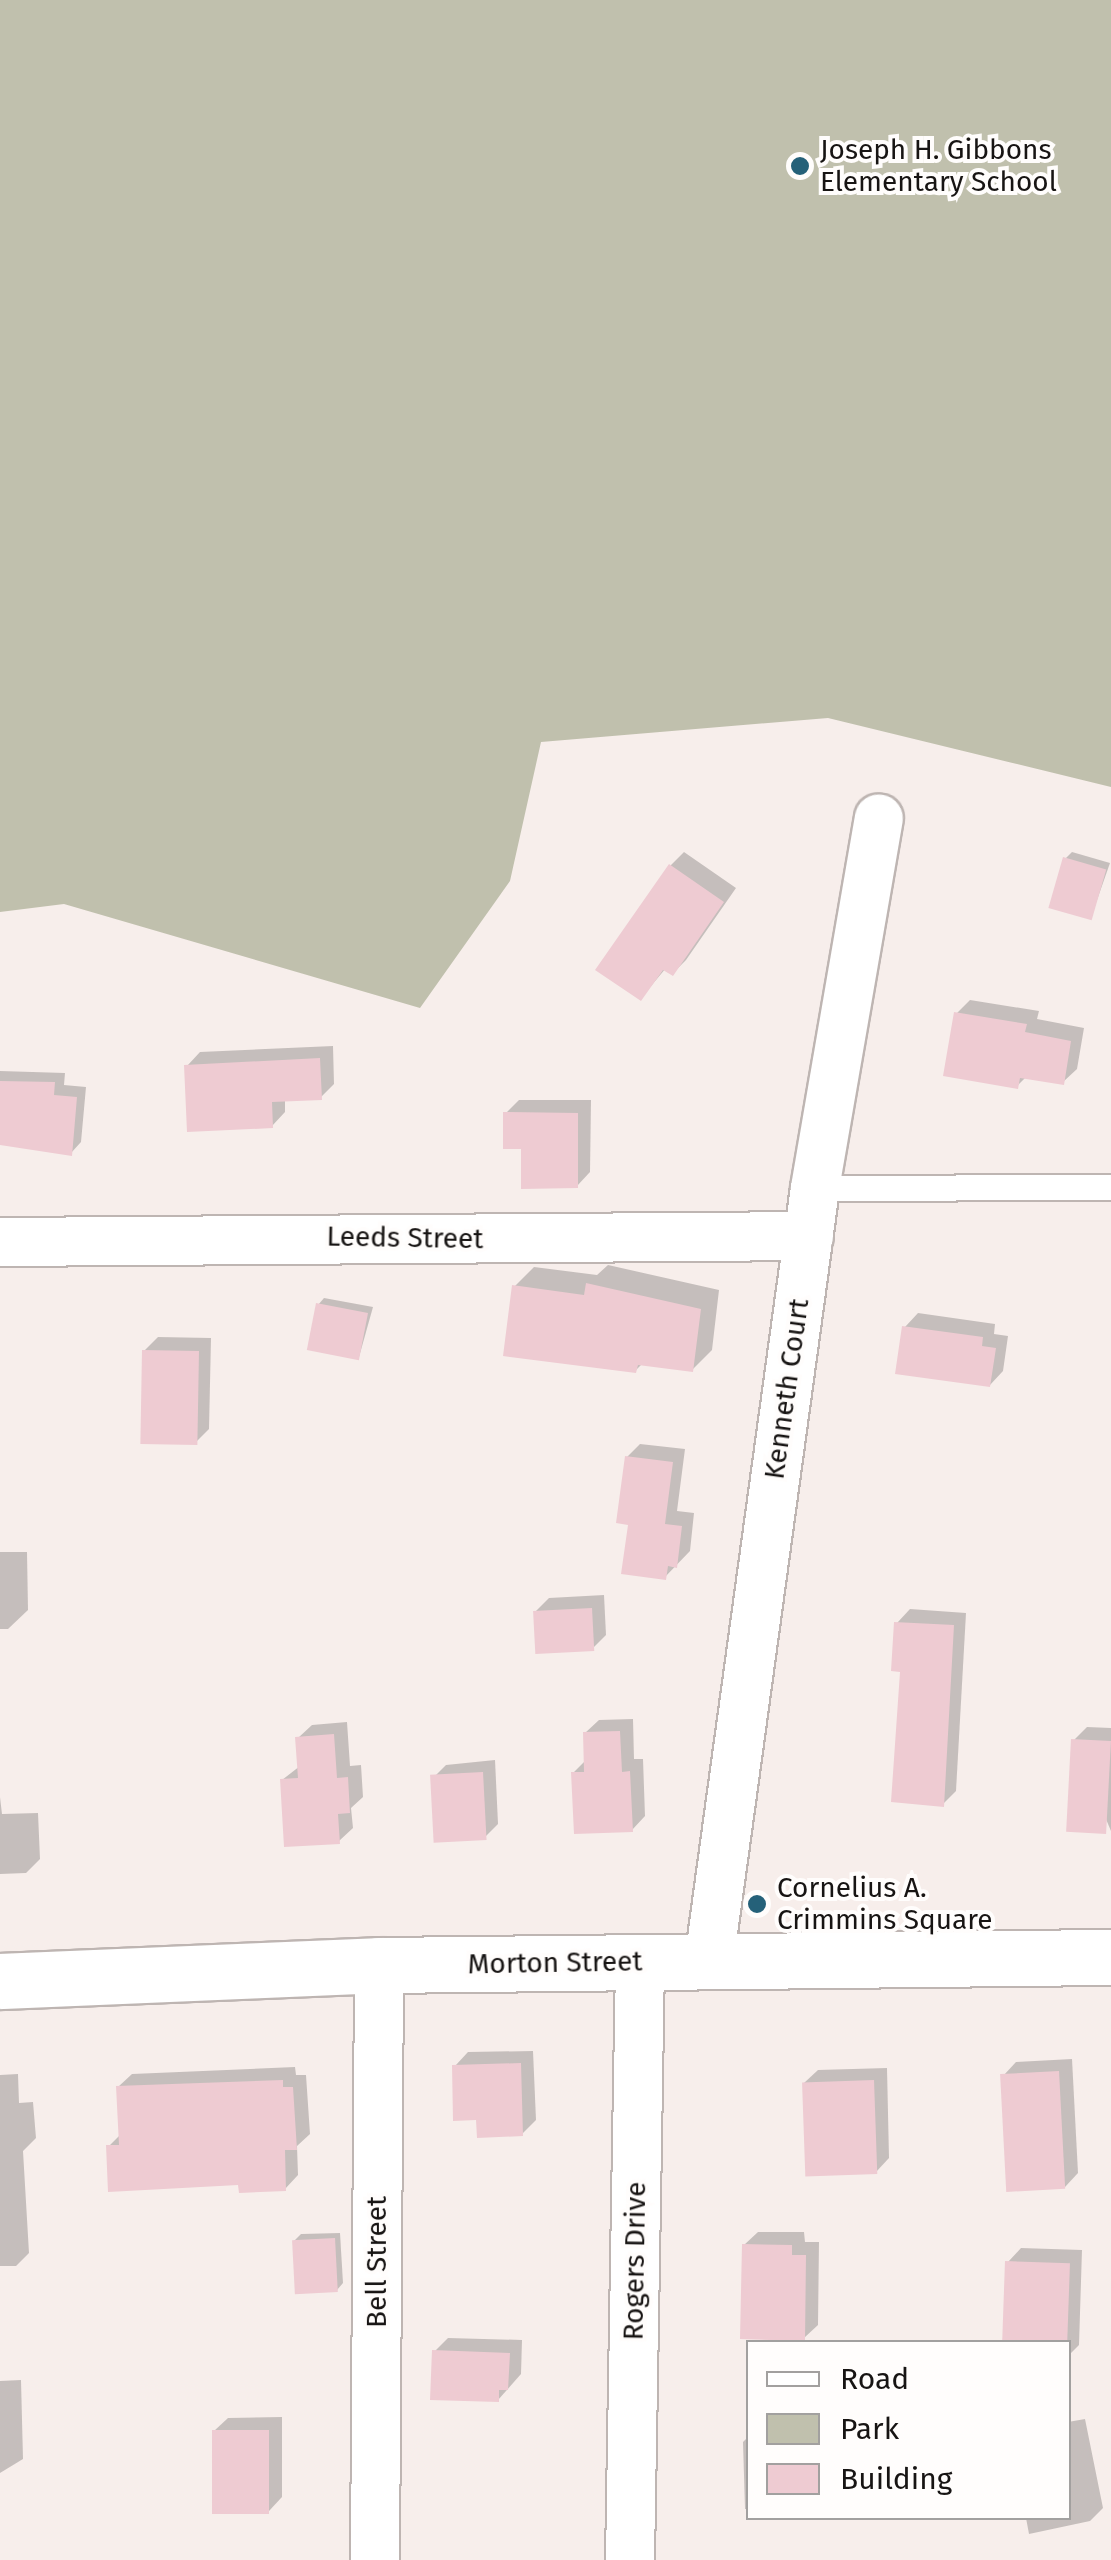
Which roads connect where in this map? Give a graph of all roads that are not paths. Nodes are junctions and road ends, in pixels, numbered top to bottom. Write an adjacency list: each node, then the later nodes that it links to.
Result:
1 (879, 820): 3 (street, Kenneth Court)
2 (1111, 1187): 3 (lane)
3 (815, 1188): 4 (street, Kenneth Court)
4 (809, 1236): 5 (street, Leeds Street); 7 (street, Kenneth Court)
5 (0, 1242)
6 (1111, 1957): 7 (street, Morton Street)
7 (709, 1961): 8 (street, Morton Street)
8 (640, 1962): 9 (street, Morton Street); 12 (street, Rogers Drive)
9 (379, 1964): 10 (street, Morton Street); 11 (street, Bell Street)
10 (0, 1982)
11 (375, 2560)
12 (630, 2560)

